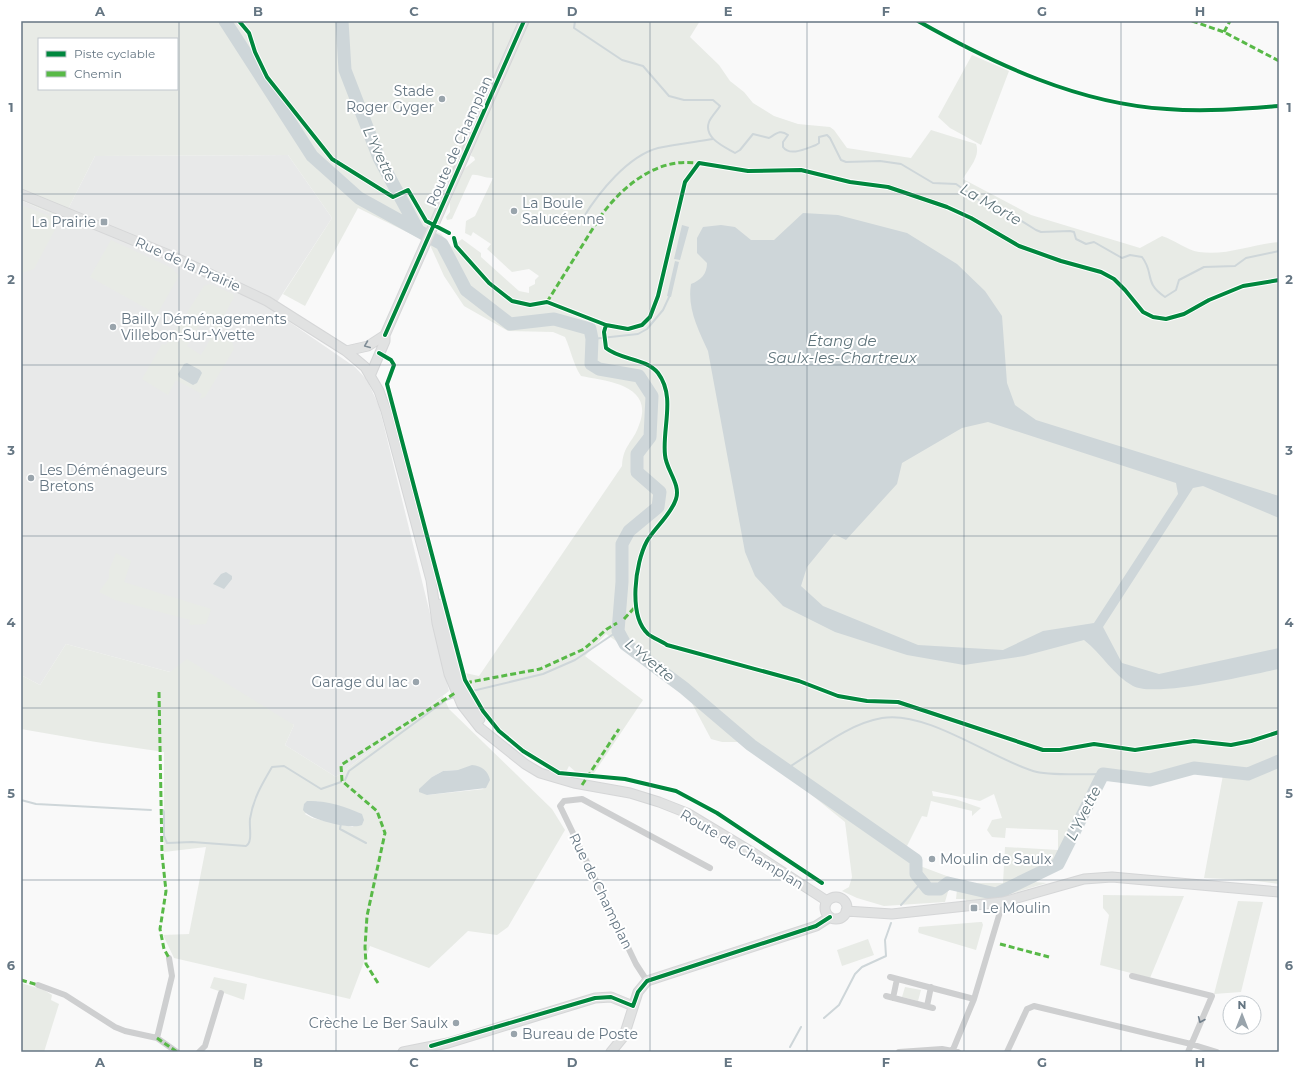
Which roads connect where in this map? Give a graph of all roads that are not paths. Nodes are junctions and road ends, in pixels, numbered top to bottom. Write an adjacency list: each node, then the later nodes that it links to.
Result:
1 (524, 21): 3 (street, Route de Champlan)
2 (21, 194): 4 (street, Rue de la Prairie)
3 (386, 335): 4 (street, one-way to 4); 5 (street, Route de Champlan)
4 (346, 351): 5 (street)
5 (370, 376): 9 (street, Route de Champlan)
6 (710, 868): 16 (street, Rue de Champlan)
7 (1279, 892): 8 (street)
8 (1004, 902): 10 (street); 22 (street)
9 (826, 903): 10 (street); 11 (street)
10 (846, 911): 11 (street)
11 (830, 917): 16 (street)
12 (169, 958): 24 (street)
13 (1132, 976): 25 (street, one-way to 25)
14 (890, 977): 15 (street)
15 (897, 979): 18 (street); 21 (street)
16 (647, 981): 23 (street)
17 (38, 985): 24 (street)
18 (931, 987): 21 (street); 22 (street)
19 (221, 992): 28 (street)
20 (886, 996): 21 (street)
21 (893, 998)
22 (974, 999): 32 (street)
23 (633, 1006): 26 (street); 30 (street)
24 (157, 1038): 27 (street)
25 (1191, 1044): 33 (street); 34 (street); 35 (street)
26 (432, 1049): 29 (street)
27 (177, 1052)
28 (199, 1052)
29 (403, 1052)
30 (612, 1052)
31 (899, 1052): 32 (street)
32 (954, 1052)
33 (1007, 1052)
34 (1188, 1052)
35 (1217, 1052)

